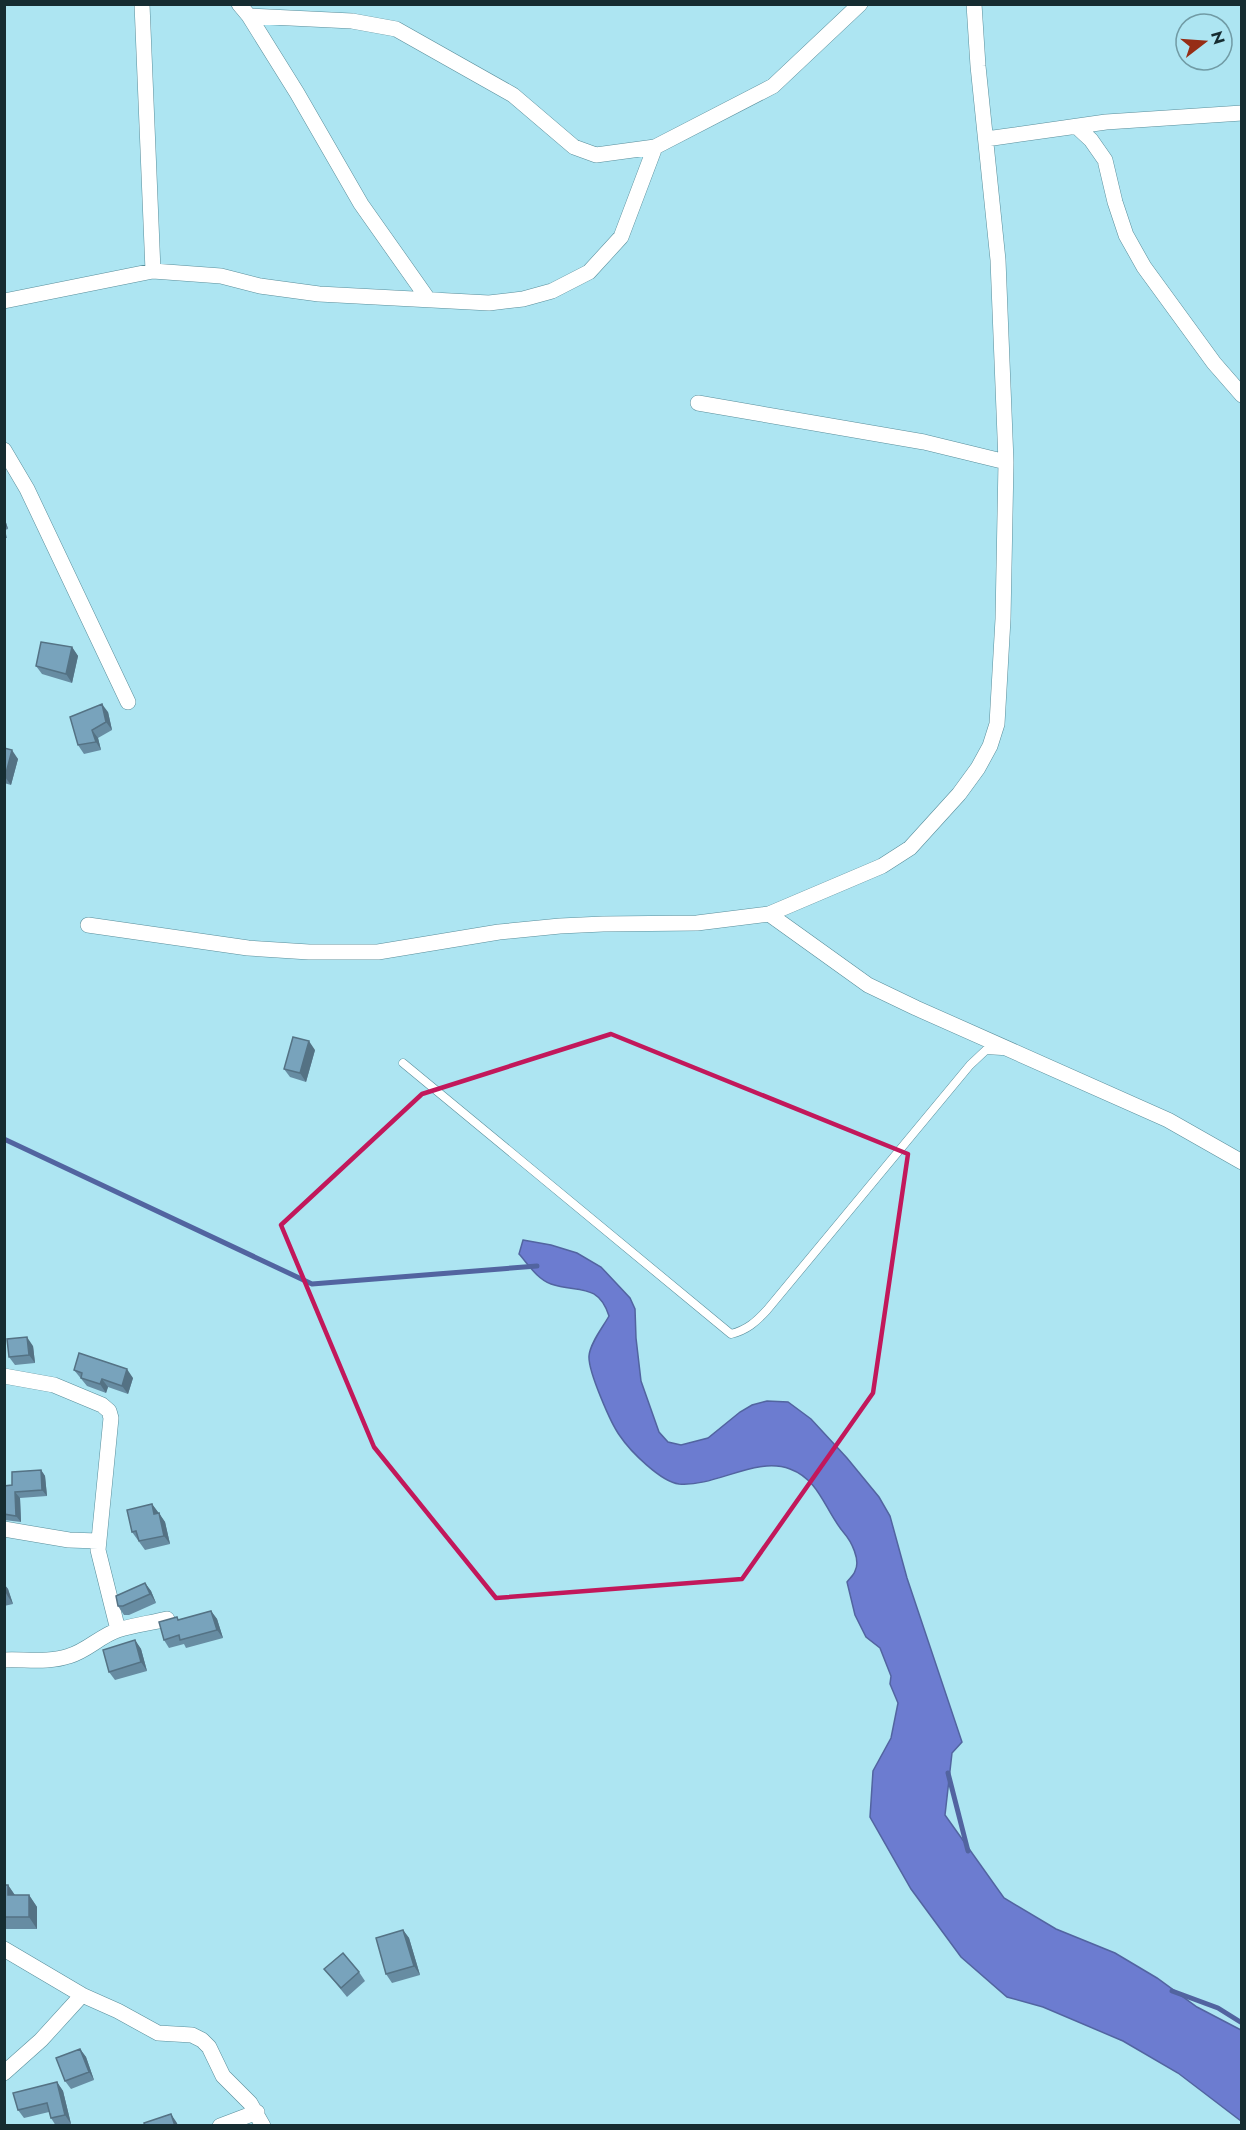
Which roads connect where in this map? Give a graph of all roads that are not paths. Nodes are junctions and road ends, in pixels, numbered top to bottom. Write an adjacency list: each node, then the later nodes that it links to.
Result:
1 (142, 4): 9 (street)
2 (860, 4): 8 (street)
3 (974, 4): 7 (street)
4 (244, 10): 8 (street); 10 (street)
5 (1242, 113): 6 (street)
6 (1077, 128): 7 (street); 12 (street)
7 (986, 139): 15 (street)
8 (655, 147): 10 (street)
9 (153, 271): 10 (street); 11 (street)
10 (429, 299)
11 (4, 301)
12 (1242, 395)
13 (698, 403): 15 (street)
14 (4, 450): 16 (street)
15 (1006, 462): 17 (street)
16 (128, 702)
17 (769, 914): 18 (street); 19 (street)
18 (88, 926)
19 (1015, 1052): 20 (lane); 21 (street)
20 (403, 1063)
21 (1242, 1162)
22 (4, 1376): 24 (street)
23 (4, 1529): 24 (street)
24 (98, 1541): 26 (street)
25 (167, 1619): 26 (street)
26 (118, 1630): 27 (street)
27 (4, 1660)
28 (4, 1949): 29 (street)
29 (82, 1995): 30 (street); 31 (street)
30 (4, 2073)
31 (260, 2119): 32 (street)
32 (220, 2126)

